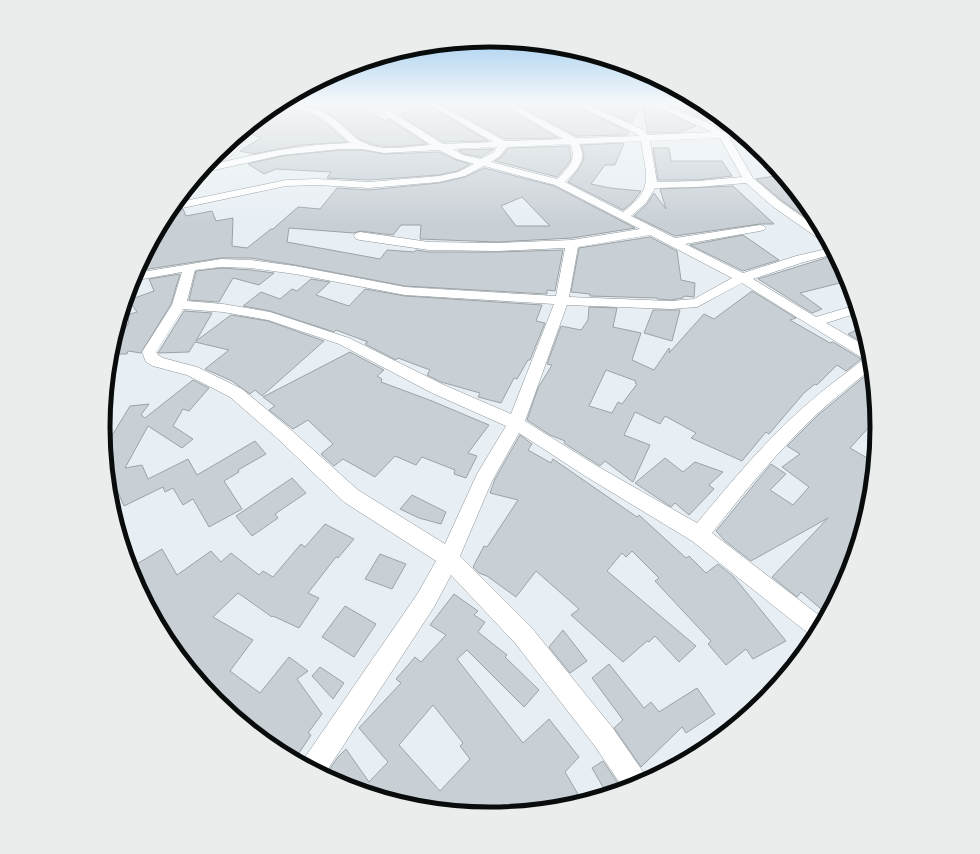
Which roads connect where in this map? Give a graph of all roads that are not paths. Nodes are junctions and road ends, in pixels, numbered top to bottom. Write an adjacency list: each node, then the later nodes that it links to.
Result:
1 (238, 144): 10 (street)
2 (361, 144): 8 (street)
3 (436, 144): 9 (street)
4 (503, 144): 9 (street); 11 (street)
5 (574, 144): 14 (street)
6 (646, 144): 15 (street)
7 (727, 144): 13 (street)
8 (364, 146): 9 (street); 12 (street)
9 (439, 146): 11 (street)
10 (221, 158)
11 (482, 163): 14 (street); 16 (street)
12 (212, 168)
13 (749, 180): 15 (street); 19 (street)
14 (559, 183): 17 (street)
15 (651, 185): 17 (street)
16 (182, 205)
17 (624, 216): 20 (street)
18 (760, 228): 22 (street)
19 (815, 230)
20 (652, 231): 22 (street); 23 (street)
21 (360, 236): 23 (street)
22 (674, 242): 27 (street)
23 (572, 244): 28 (street)
24 (827, 252): 27 (street)
25 (190, 267): 26 (street); 28 (street); 29 (street)
26 (142, 275)
27 (742, 278): 28 (street); 31 (street)
28 (562, 300): 34 (street)
29 (179, 305): 34 (street); 36 (street)
30 (852, 311): 31 (street)
31 (813, 322): 32 (street)
32 (863, 352)
33 (865, 366): 35 (street)
34 (516, 423): 35 (street); 36 (street)
35 (699, 535): 37 (street)
36 (449, 558): 38 (street); 39 (street)
37 (814, 625)
38 (315, 764)
39 (633, 779)

